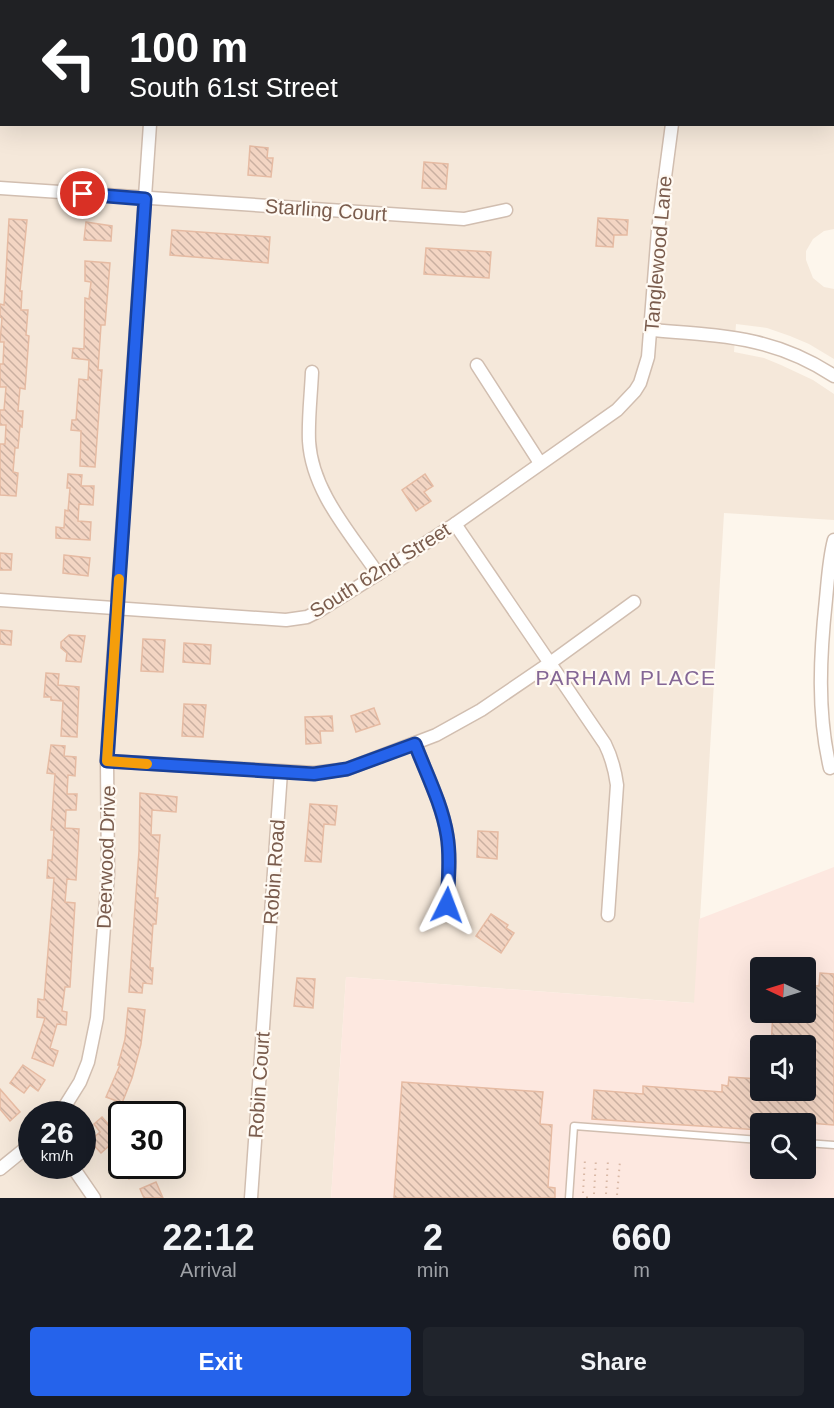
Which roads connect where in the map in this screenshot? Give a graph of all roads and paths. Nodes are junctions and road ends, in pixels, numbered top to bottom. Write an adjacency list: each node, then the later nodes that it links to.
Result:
1 (150, 126): 4 (street, Deerwood Drive)
2 (672, 126): 6 (street, Tanglewood Lane)
3 (0, 188): 4 (street, Starling Court)
4 (145, 199): 5 (street, Starling Court); 17 (street, Deerwood Drive)
5 (506, 210)
6 (652, 330): 9 (street); 10 (street, Tanglewood Lane)
7 (477, 365): 11 (street)
8 (312, 372): 14 (street)
9 (834, 376)
10 (640, 383): 11 (street, South 62nd Street)
11 (540, 463): 12 (street, South 62nd Street)
12 (455, 524): 14 (street, South 62nd Street); 18 (street)
13 (834, 540): 21 (street)
14 (378, 574): 17 (street, South 62nd Street)
15 (0, 600): 17 (street, South 62nd Street)
16 (634, 602): 18 (street)
17 (117, 608): 20 (street, Deerwood Drive)
18 (550, 663): 19 (street); 24 (street)
19 (415, 744): 22 (street); 23 (street)
20 (107, 761): 22 (street); 26 (street, Deerwood Drive)
21 (829, 769)
22 (281, 772): 25 (street, Robin Road)
23 (447, 905)
24 (608, 915)
25 (266, 972): 43 (street, Robin Court)
26 (68, 1101)
27 (750, 1139): 44 (lane)
28 (816, 1144): 29 (lane)
29 (834, 1145)
30 (18, 1154): 35 (street)
31 (585, 1159): 37 (path)
32 (596, 1159): 39 (path)
33 (608, 1160): 40 (path)
34 (620, 1161): 41 (path)
35 (0, 1169)
36 (81, 1179): 42 (street)
37 (583, 1193)
38 (587, 1193): 45 (path)
39 (594, 1194)
40 (606, 1194)
41 (617, 1195)
42 (94, 1198)
43 (251, 1198)
44 (569, 1198)
45 (587, 1198)

